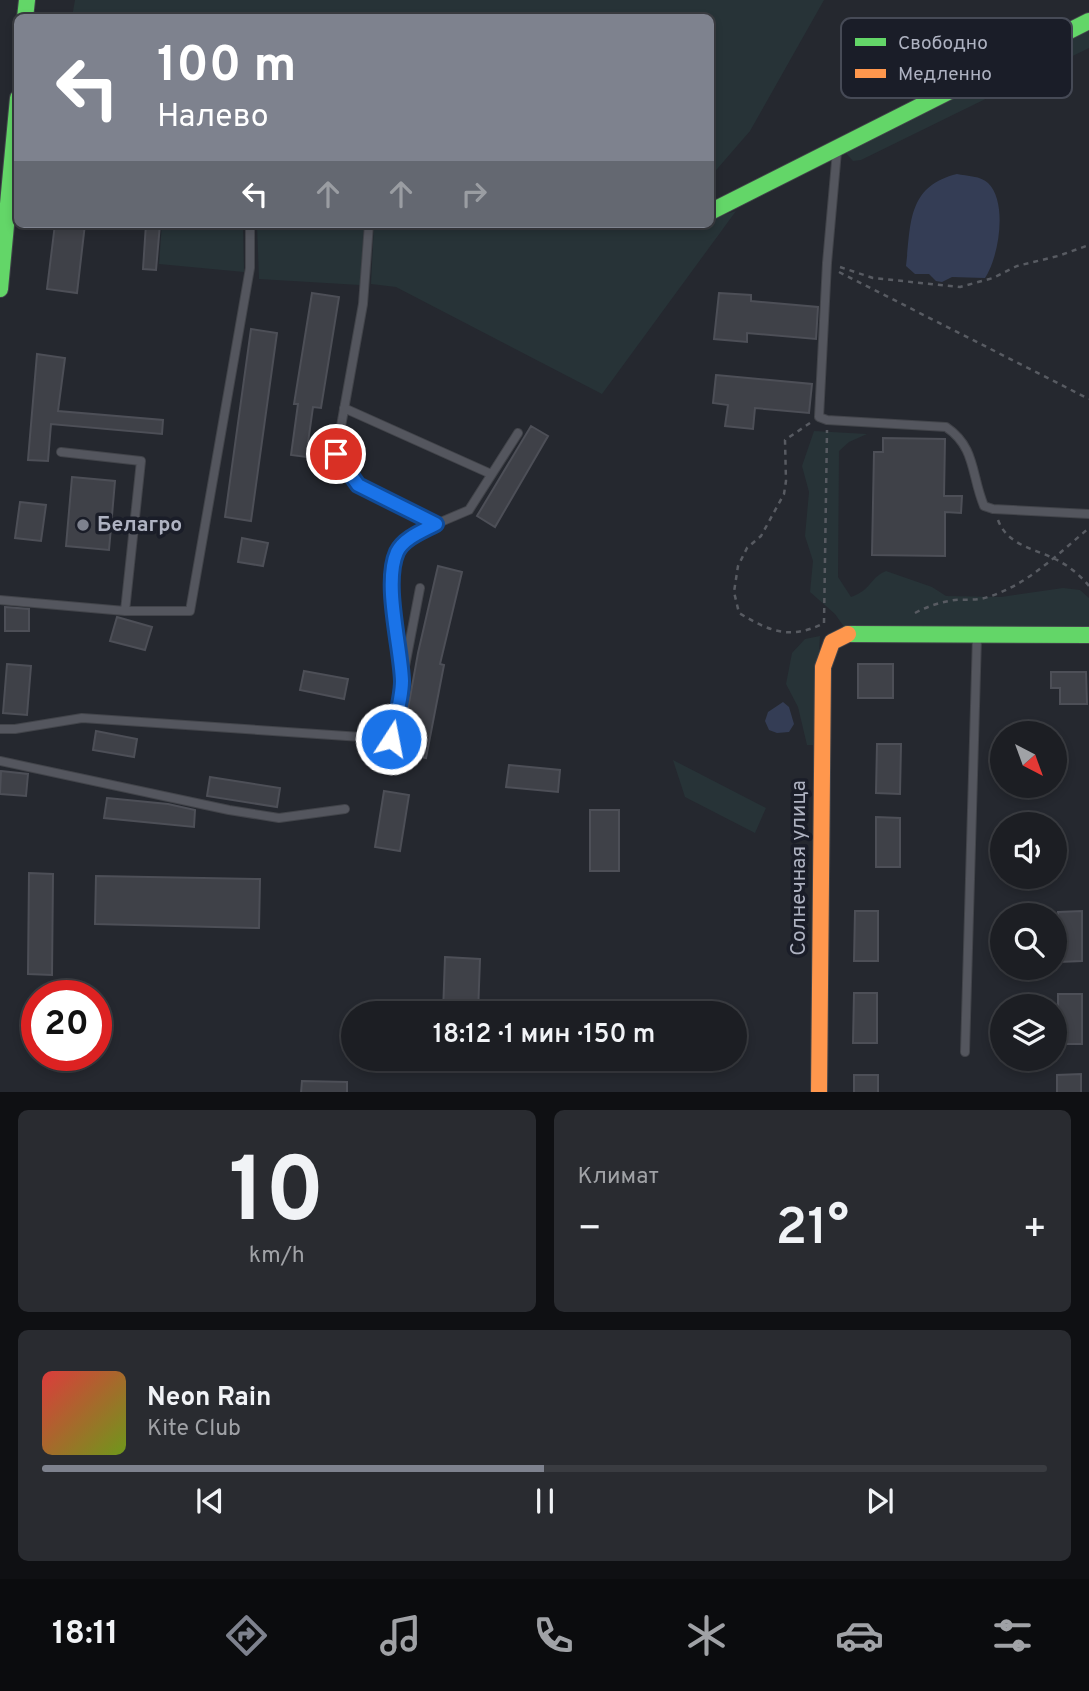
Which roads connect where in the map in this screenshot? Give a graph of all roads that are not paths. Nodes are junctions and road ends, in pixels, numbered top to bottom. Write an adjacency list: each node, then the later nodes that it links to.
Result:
1 (1089, 21): 2 (street)
2 (1072, 30)
3 (936, 98): 5 (street)
4 (14, 139): 9 (street)
5 (837, 148): 6 (street); 14 (lane)
6 (714, 210)
7 (250, 228): 18 (lane)
8 (369, 228): 10 (lane)
9 (0, 289)
10 (344, 408): 13 (lane); 15 (lane)
11 (518, 433): 13 (lane)
12 (61, 453): 18 (lane)
13 (491, 474): 15 (lane)
14 (1089, 513)
15 (436, 524): 21 (lane)
16 (420, 588): 21 (lane)
17 (0, 600): 18 (lane)
18 (125, 611)
19 (977, 634): 20 (street); 25 (lane); 26 (street, Солнечная улица)
20 (1089, 635)
21 (402, 683): 22 (lane)
22 (0, 729)
23 (0, 761): 24 (lane)
24 (345, 809)
25 (965, 1052)
26 (819, 1092)

